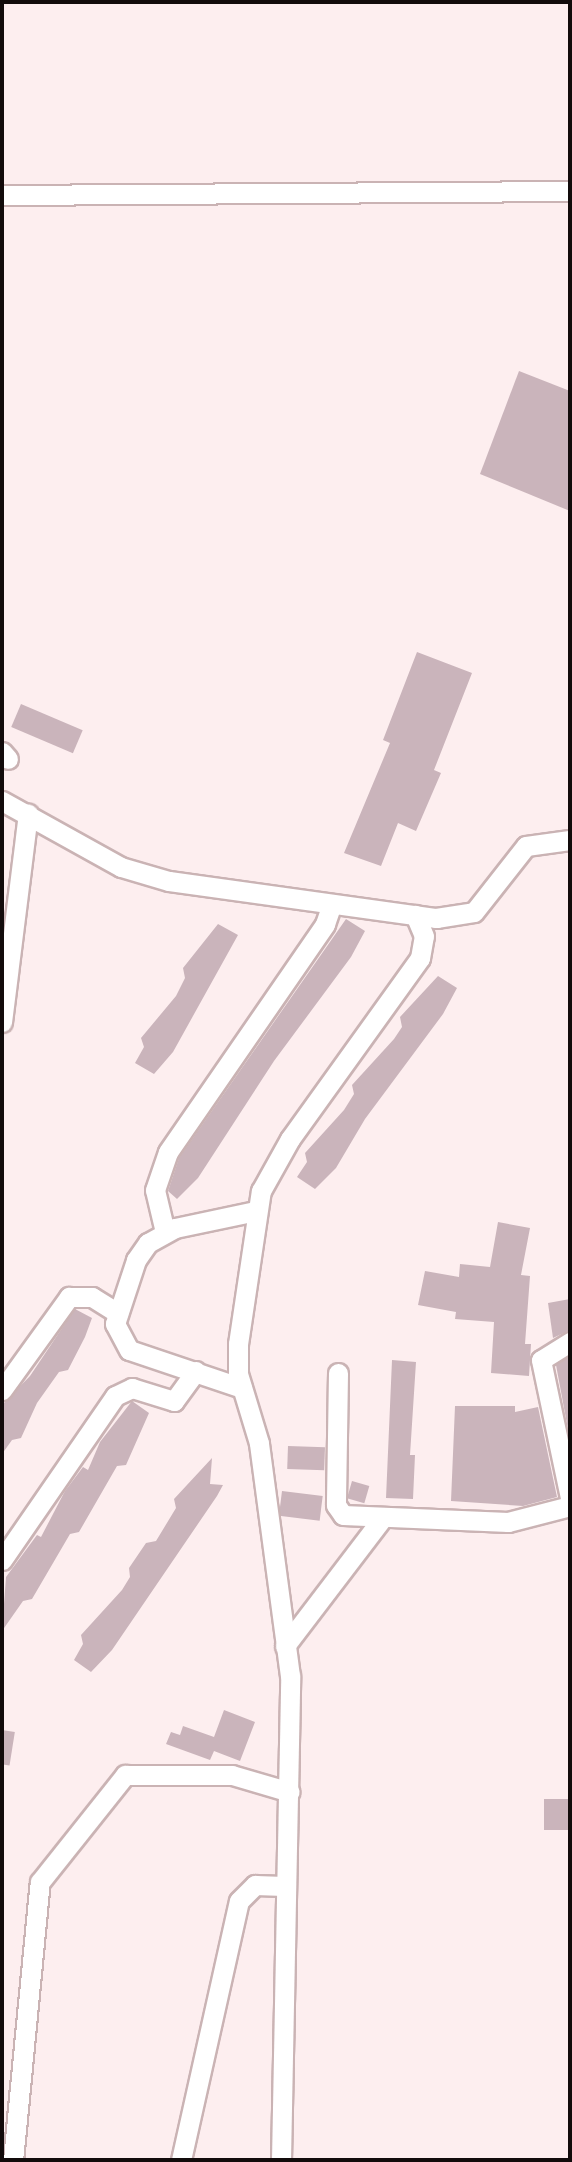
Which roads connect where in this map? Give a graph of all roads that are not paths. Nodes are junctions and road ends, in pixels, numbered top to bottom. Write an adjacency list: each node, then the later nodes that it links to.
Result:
1 (570, 191): 2 (street)
2 (2, 195)
3 (2, 801): 4 (street)
4 (28, 814): 6 (street); 8 (street)
5 (570, 840): 7 (street)
6 (332, 904): 7 (street); 10 (street)
7 (415, 915): 9 (street)
8 (2, 1022)
9 (256, 1211): 10 (street); 15 (street)
10 (165, 1232): 11 (street)
11 (118, 1314): 13 (street); 16 (street)
12 (570, 1342): 17 (street)
13 (196, 1371): 15 (street); 20 (street)
14 (338, 1373): 19 (street)
15 (242, 1388): 21 (street)
16 (2, 1390)
17 (570, 1498)
18 (570, 1506): 19 (street)
19 (381, 1520): 21 (street)
20 (2, 1560)
21 (285, 1646): 22 (street)
22 (290, 1792): 23 (street); 24 (street)
23 (284, 1886): 25 (street); 26 (street)
24 (13, 2160)
25 (181, 2160)
26 (281, 2160)

